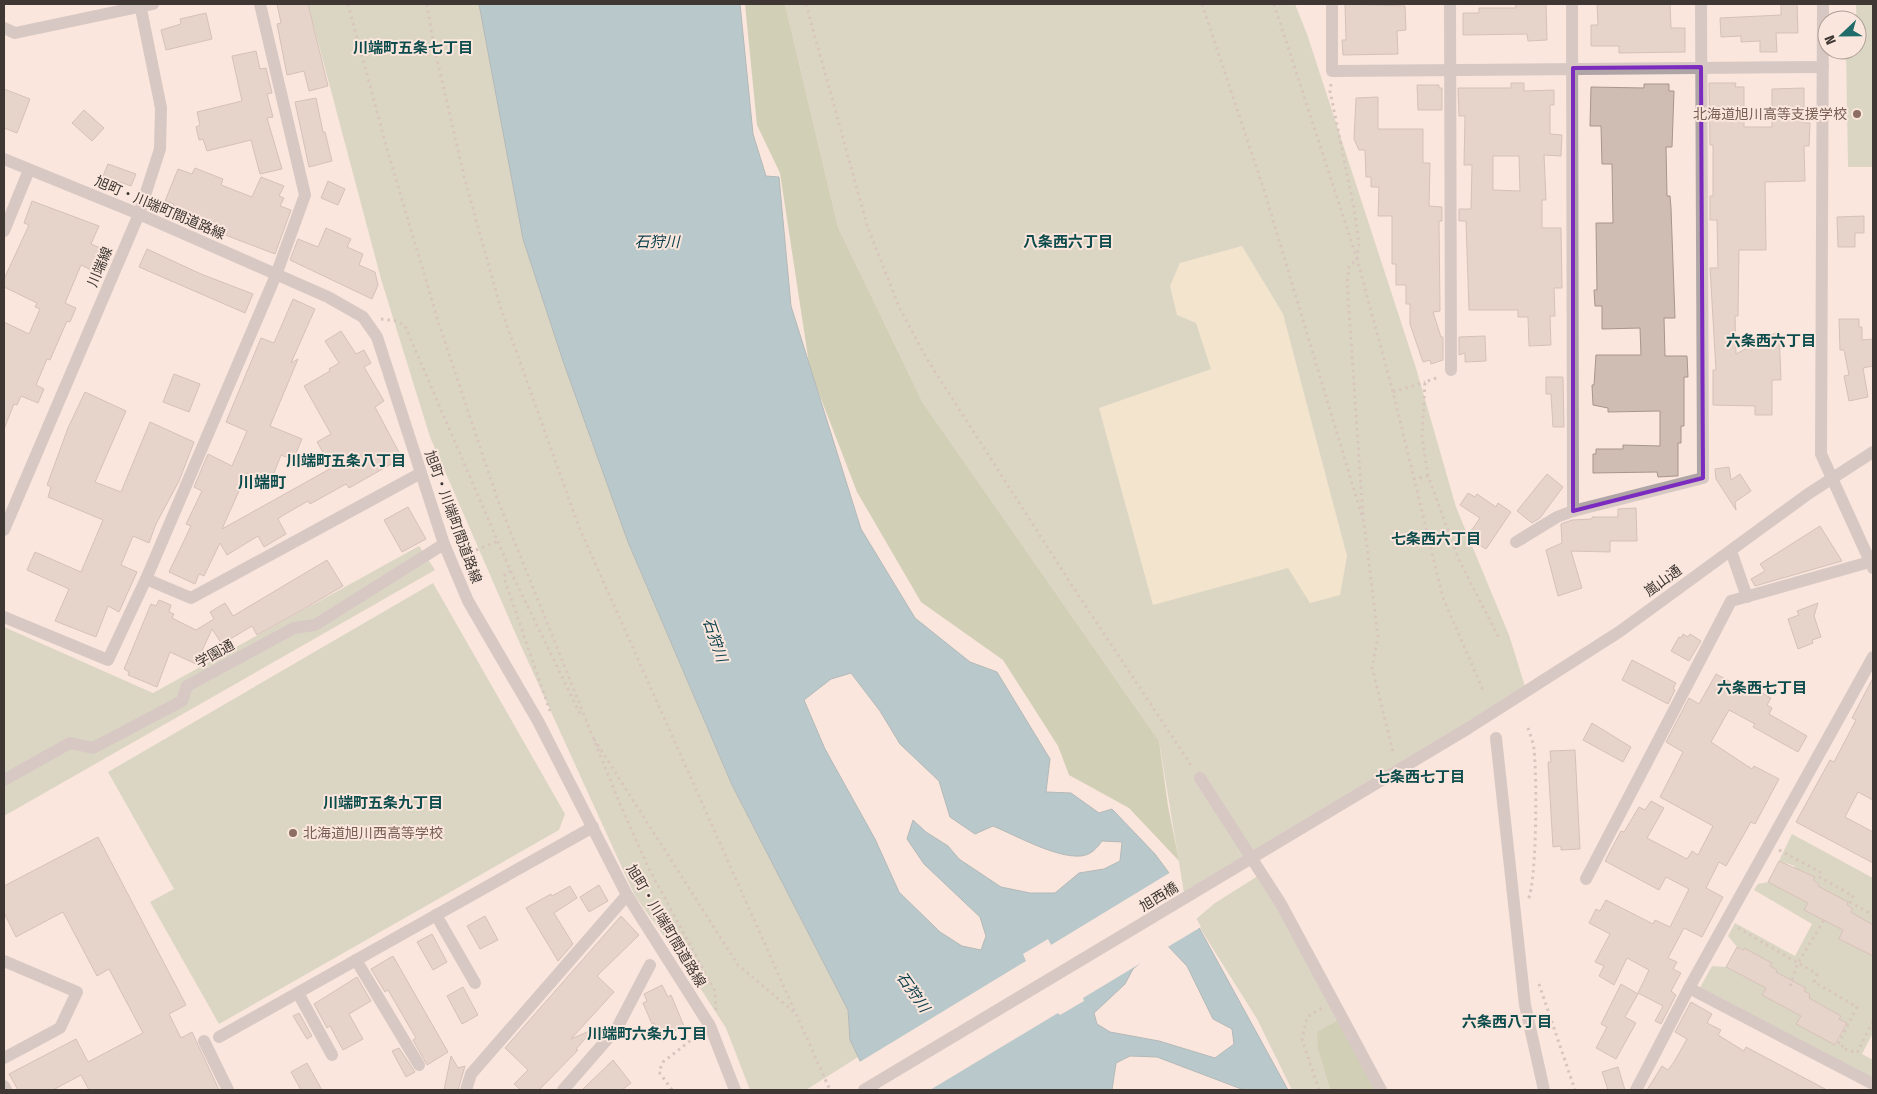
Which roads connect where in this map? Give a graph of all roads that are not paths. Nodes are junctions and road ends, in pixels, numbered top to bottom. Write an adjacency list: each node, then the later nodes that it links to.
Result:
1 (260, 4): 17 (street)
2 (1332, 4): 12 (street)
3 (1450, 4): 12 (street)
4 (1572, 4): 11 (street)
5 (1700, 4): 9 (street)
6 (1823, 4): 10 (street)
7 (145, 5): 8 (street); 15 (street, 川端線)
8 (4, 28)
9 (1701, 67): 10 (street); 11 (street); 22 (street)
10 (1823, 67): 21 (street)
11 (1573, 68): 12 (street); 22 (street)
12 (1450, 70): 18 (street)
13 (4, 159): 14 (street, 旭町・川端町間道路線)
14 (30, 170): 15 (street, 旭町・川端町間道路線); 16 (street)
15 (139, 214): 17 (street, 旭町・川端町間道路線); 23 (street, 川端線)
16 (4, 231)
17 (276, 275): 20 (street, 旭町・川端町間道路線); 28 (street)
18 (1451, 370)
19 (1873, 452): 21 (street, 嵐山通)
20 (421, 473): 25 (street, 旭町・川端町間道路線); 28 (street)
21 (1831, 478): 26 (street, 嵐山通); 27 (street)
22 (1573, 511): 24 (street)
23 (4, 530)
24 (1516, 542)
25 (444, 544): 35 (street, 学園通); 36 (street, 旭町・川端町間道路線)
26 (1731, 551): 29 (street); 32 (street, 嵐山通)
27 (1872, 563): 29 (street)
28 (146, 580): 30 (street)
29 (1747, 597): 37 (street)
30 (4, 617)
31 (1873, 657): 44 (street)
32 (1467, 729): 58 (street, 旭西橋, bridge)
33 (1496, 738): 60 (street)
34 (1200, 778): 59 (street)
35 (4, 780)
36 (593, 827): 38 (street, 旭町・川端町間道路線); 39 (street)
37 (1586, 878)
38 (627, 895): 55 (street); 57 (street, 旭町・川端町間道路線)
39 (436, 915): 40 (street); 43 (street)
40 (356, 960): 45 (street); 50 (street)
41 (4, 961): 49 (street)
42 (650, 965): 56 (street)
43 (475, 983)
44 (1689, 988): 51 (street); 61 (street)
45 (298, 993): 46 (street); 48 (street)
46 (219, 1037)
47 (204, 1041): 54 (street)
48 (332, 1056)
49 (4, 1058)
50 (419, 1065)
51 (1873, 1084)
52 (4, 1086): 53 (street)
53 (6, 1090)
54 (228, 1090)
55 (466, 1090)
56 (563, 1090)
57 (735, 1090)
58 (864, 1090)
59 (1382, 1090)
60 (1544, 1090)
61 (1636, 1090)

